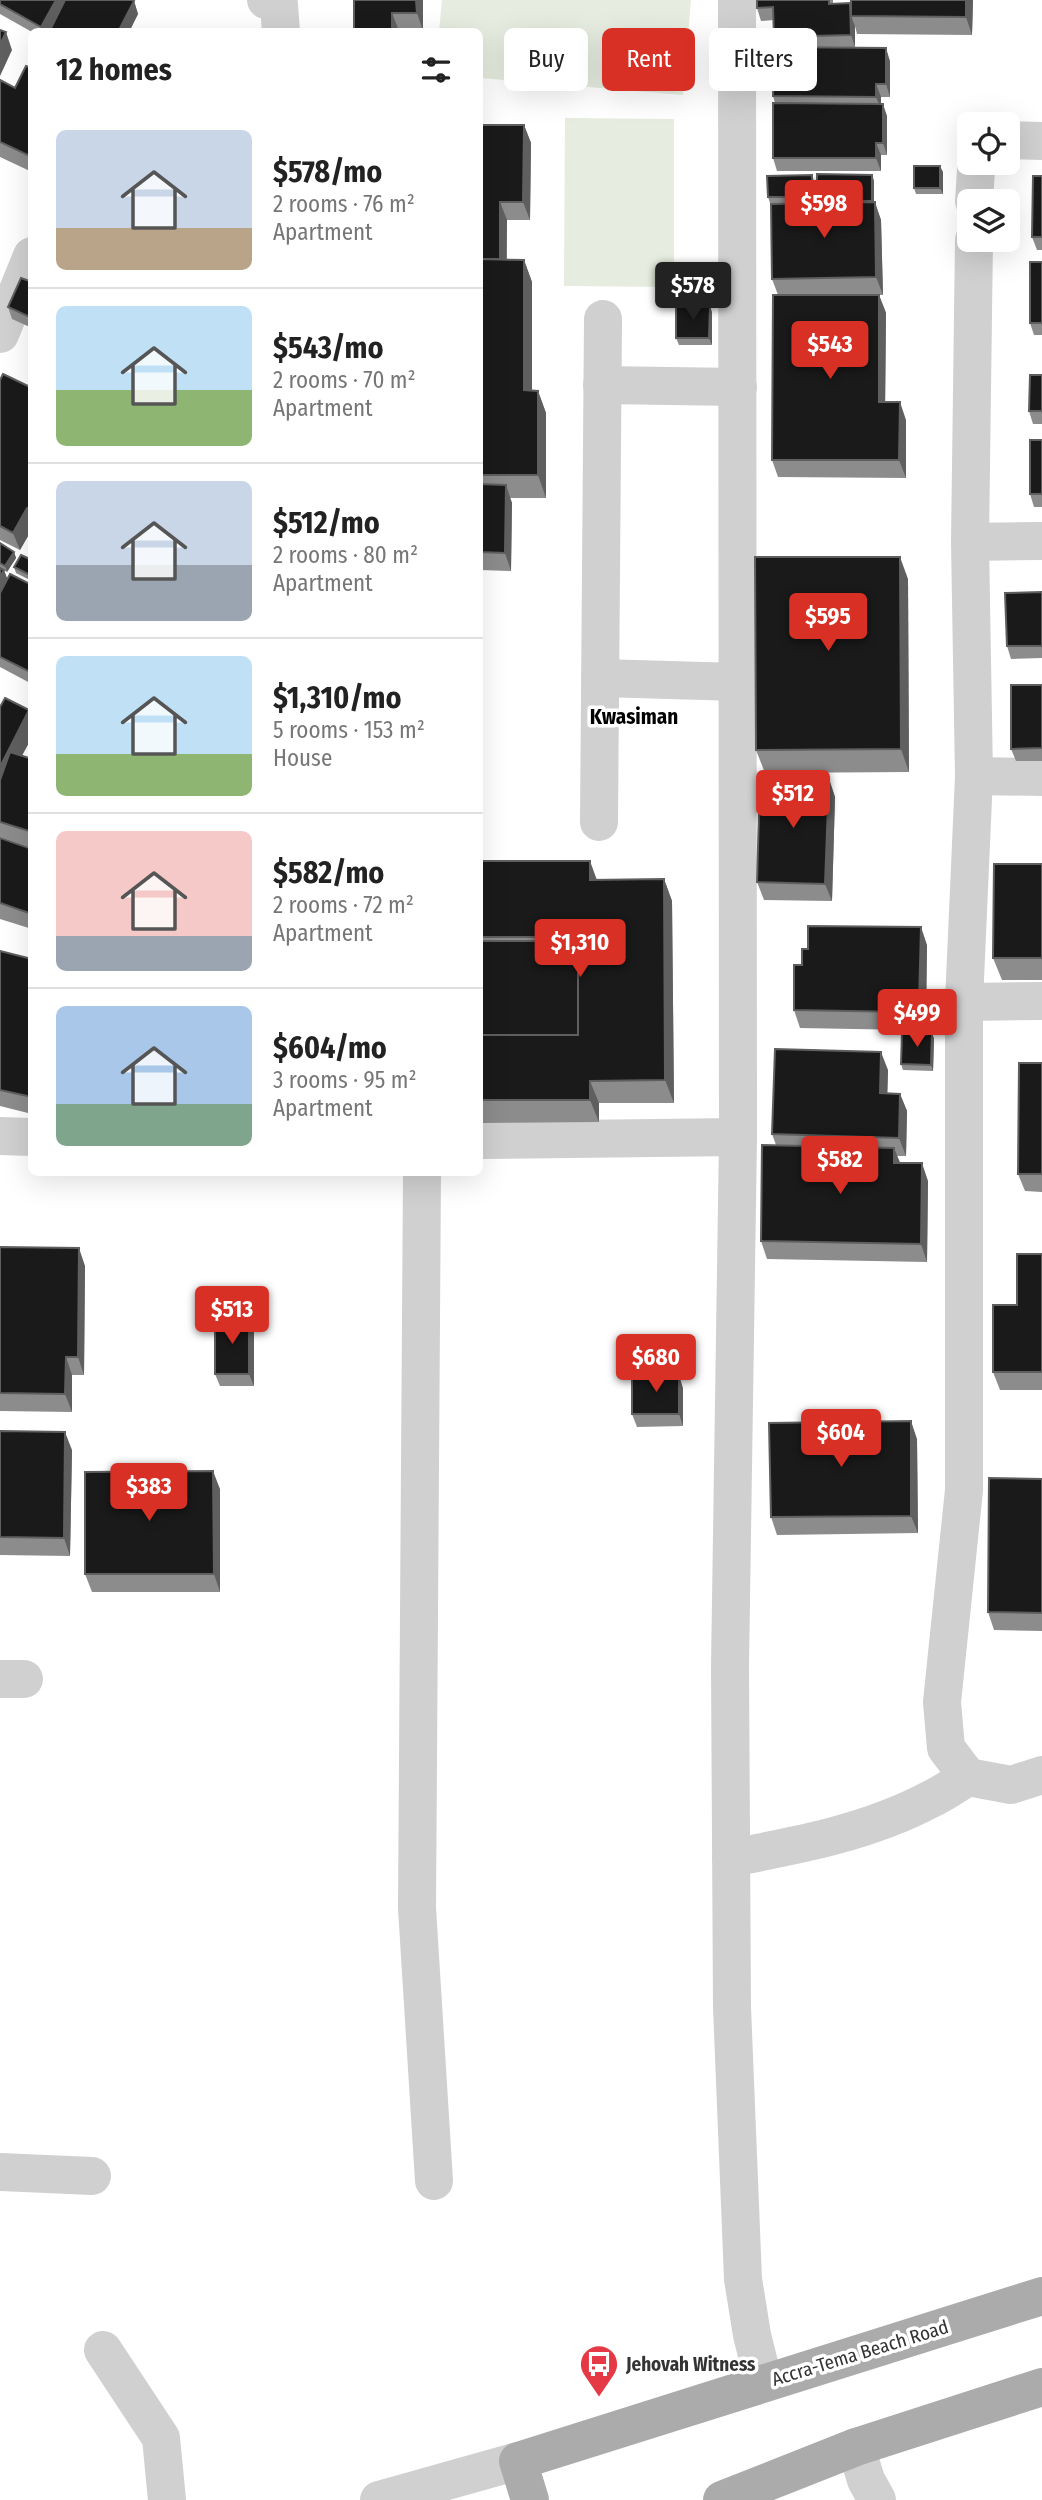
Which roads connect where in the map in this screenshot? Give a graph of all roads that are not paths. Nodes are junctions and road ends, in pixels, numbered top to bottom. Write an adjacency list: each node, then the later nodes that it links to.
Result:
1 (266, 0): 3 (street)
2 (737, 0): 11 (street)
3 (281, 28)
4 (1020, 140): 5 (street)
5 (1042, 141)
6 (974, 252): 13 (street)
7 (28, 266): 9 (street)
8 (603, 319): 10 (street)
9 (0, 334)
10 (602, 386): 11 (street); 14 (street)
11 (738, 387): 15 (street)
12 (1042, 541): 13 (street)
13 (970, 542): 16 (street)
14 (600, 678): 15 (street); 18 (street)
15 (739, 682): 23 (street)
16 (974, 776): 17 (street); 20 (street)
17 (1042, 777)
18 (598, 822)
19 (1042, 1001): 20 (street)
20 (964, 1002): 27 (street)
21 (0, 1136): 22 (street)
22 (28, 1137)
23 (738, 1138): 24 (street); 28 (street)
24 (483, 1140)
25 (422, 1176): 31 (street)
26 (1042, 1775): 27 (street)
27 (968, 1777): 28 (street)
28 (731, 1858): 34 (street)
29 (0, 2172): 30 (street)
30 (92, 2176)
31 (434, 2181)
32 (1042, 2296): 34 (main road, Accra-Tema Beach Road)
33 (103, 2350): 38 (street)
34 (765, 2383): 37 (main road, Accra-Tema Beach Road)
35 (1042, 2387): 36 (main road)
36 (856, 2447): 41 (main road); 42 (street)
37 (519, 2461): 39 (street); 40 (main road)
38 (167, 2500)
39 (379, 2500)
40 (530, 2500)
41 (722, 2500)
42 (877, 2500)

